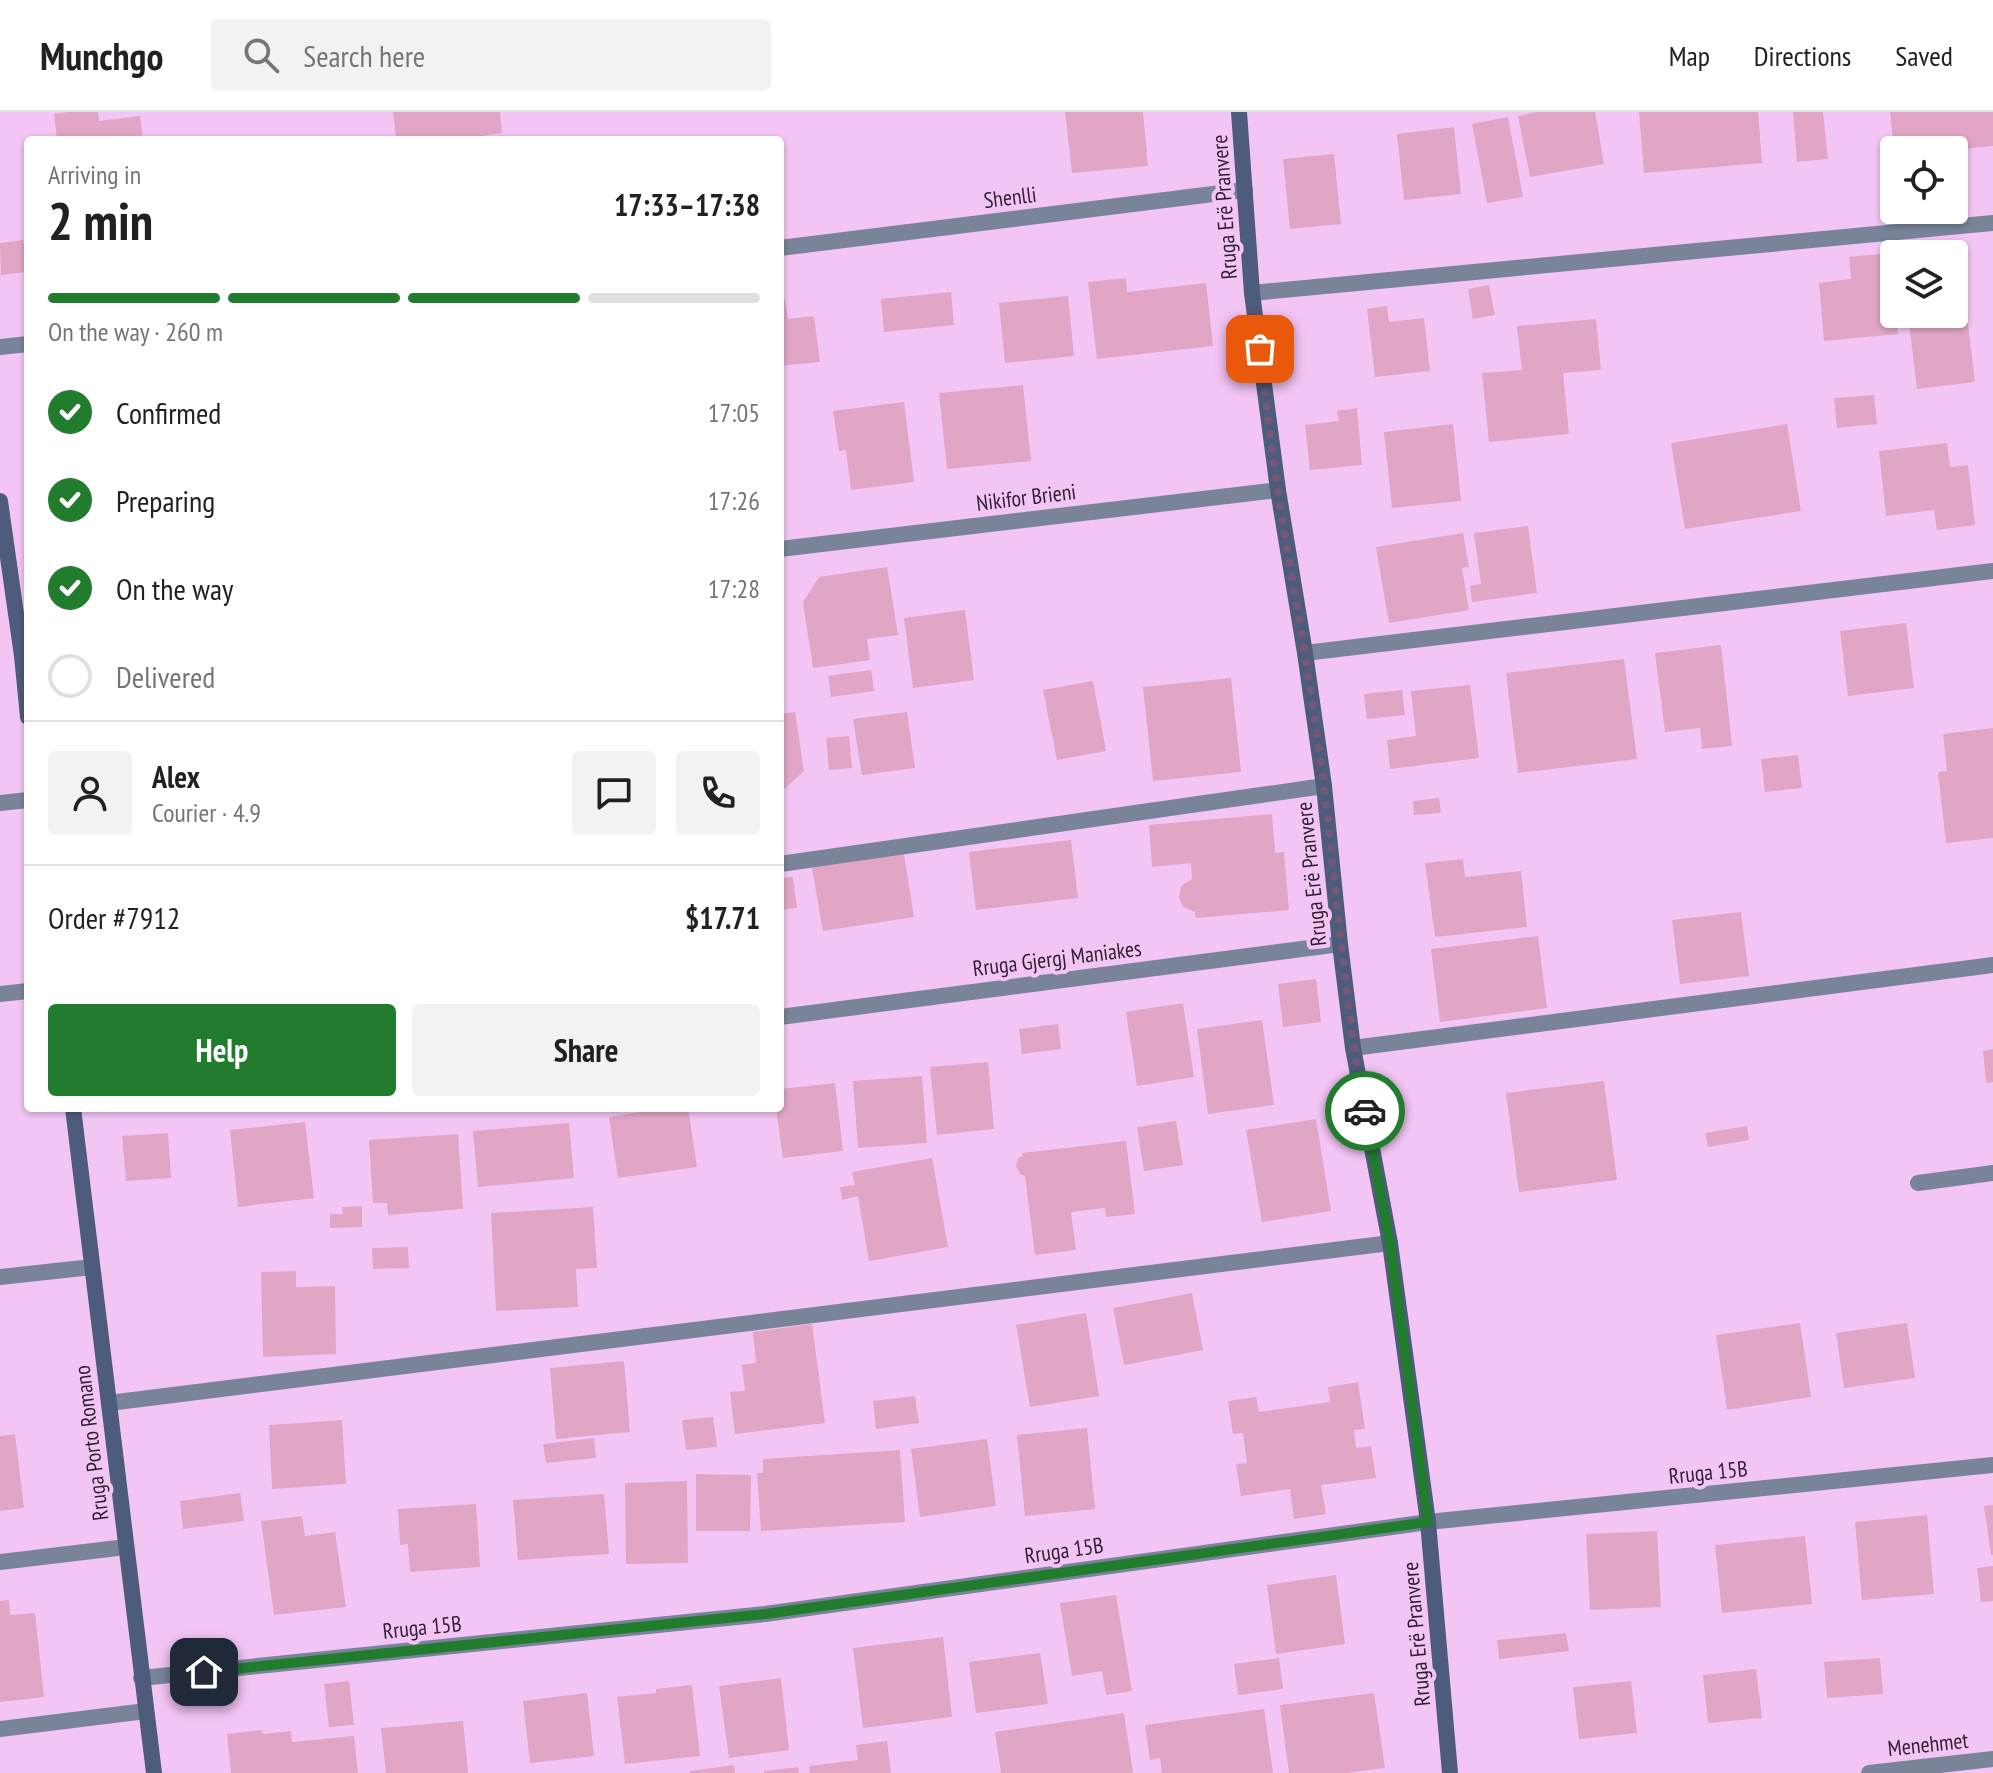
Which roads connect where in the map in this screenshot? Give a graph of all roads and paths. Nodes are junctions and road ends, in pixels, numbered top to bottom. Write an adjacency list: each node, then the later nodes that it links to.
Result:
1 (1239, 112): 2 (street, Rruga Erë Pranvere)
2 (1245, 190): 4 (street, Shenlli); 5 (street, Rruga Erë Pranvere)
3 (1993, 223): 5 (street)
4 (784, 248)
5 (1252, 293): 8 (street, Rruga Erë Pranvere)
6 (24, 344): 7 (street)
7 (0, 347)
8 (1278, 490): 11 (street, Nikifor Brieni); 14 (street, Rruga Erë Pranvere)
9 (0, 501): 10 (street)
10 (2, 529): 13 (street)
11 (784, 549)
12 (1993, 571): 14 (street)
13 (24, 650)
14 (1305, 653): 15 (street, Rruga Erë Pranvere)
15 (1324, 786): 18 (street); 19 (street, Rruga Erë Pranvere)
16 (24, 800): 17 (street)
17 (0, 803)
18 (784, 863)
19 (1340, 944): 23 (street, Rruga Gjergj Maniakes); 24 (street, Rruga Erë Pranvere)
20 (1993, 965): 24 (street)
21 (24, 991): 22 (street)
22 (0, 994)
23 (784, 1016)
24 (1353, 1048): 28 (street, Rruga Erë Pranvere)
25 (73, 1112): 29 (street, Rruga Porto Romano)
26 (1993, 1173): 27 (street)
27 (1918, 1183)
28 (1390, 1243): 31 (street); 33 (street, Rruga Erë Pranvere)
29 (92, 1267): 30 (street); 31 (street, Rruga Porto Romano)
30 (0, 1277)
31 (109, 1403): 34 (street, Rruga Porto Romano)
32 (1993, 1465): 33 (street, Rruga 15B)
33 (1428, 1522): 36 (street, Rruga 15B); 41 (street, Rruga Erë Pranvere)
34 (126, 1547): 35 (street); 36 (street, Rruga Porto Romano)
35 (0, 1562)
36 (141, 1678): 37 (street, Rruga Porto Romano)
37 (146, 1711): 38 (street); 40 (street, Rruga Porto Romano)
38 (0, 1729)
39 (1993, 1759): 42 (street, Menehmet)
40 (154, 1773)
41 (1450, 1773)
42 (1869, 1773)

